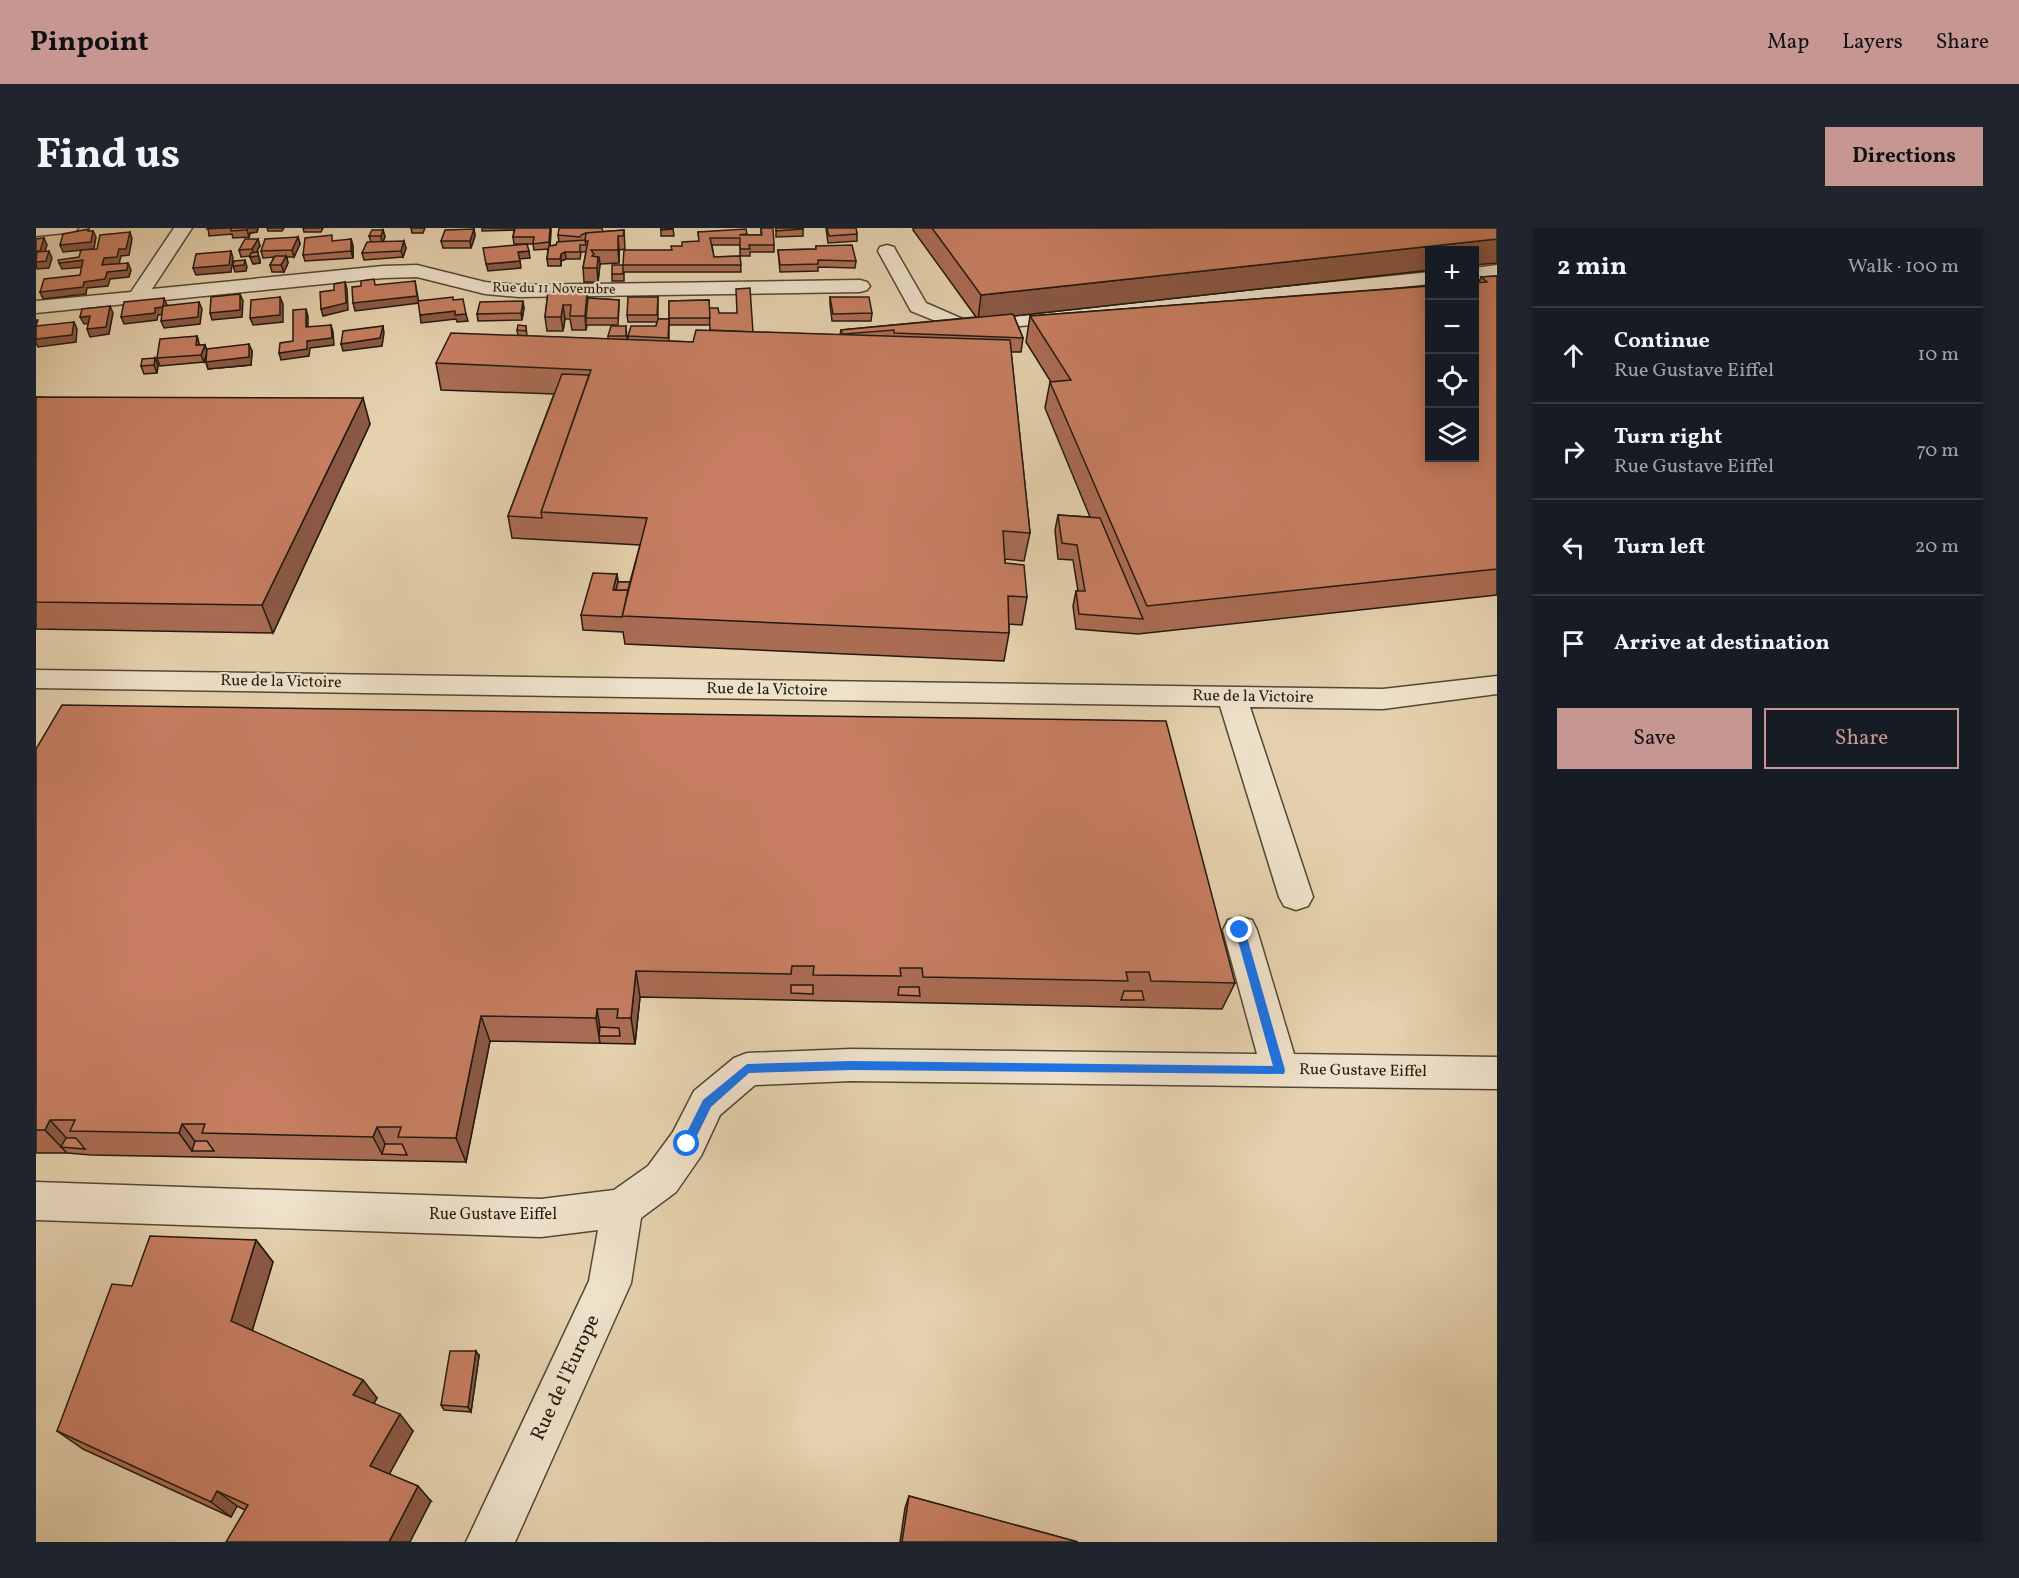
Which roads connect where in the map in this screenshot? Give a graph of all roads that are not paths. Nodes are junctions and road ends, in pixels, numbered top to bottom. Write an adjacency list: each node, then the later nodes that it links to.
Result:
1 (69, 228): 3 (street)
2 (183, 228): 9 (street)
3 (36, 231)
4 (887, 251): 7 (street)
5 (1497, 271): 6 (street)
6 (1479, 273)
7 (1425, 279)
8 (860, 286): 9 (street, Rue du 11 Novembre)
9 (138, 296): 10 (street, Rue du 11 Novembre)
10 (36, 307)
11 (36, 679): 12 (street, Rue de la Victoire)
12 (84, 679): 14 (street, Rue de la Victoire); 15 (street)
13 (1497, 685): 14 (street, Rue de la Victoire)
14 (1232, 697): 16 (street)
15 (66, 710)
16 (1296, 897)
17 (1240, 930): 18 (street)
18 (1280, 1070): 19 (street, Rue Gustave Eiffel); 21 (street, Rue Gustave Eiffel)
19 (1497, 1073)
20 (36, 1202): 21 (street, Rue Gustave Eiffel)
21 (622, 1208): 22 (street, Rue de l'Europe)
22 (490, 1542)

